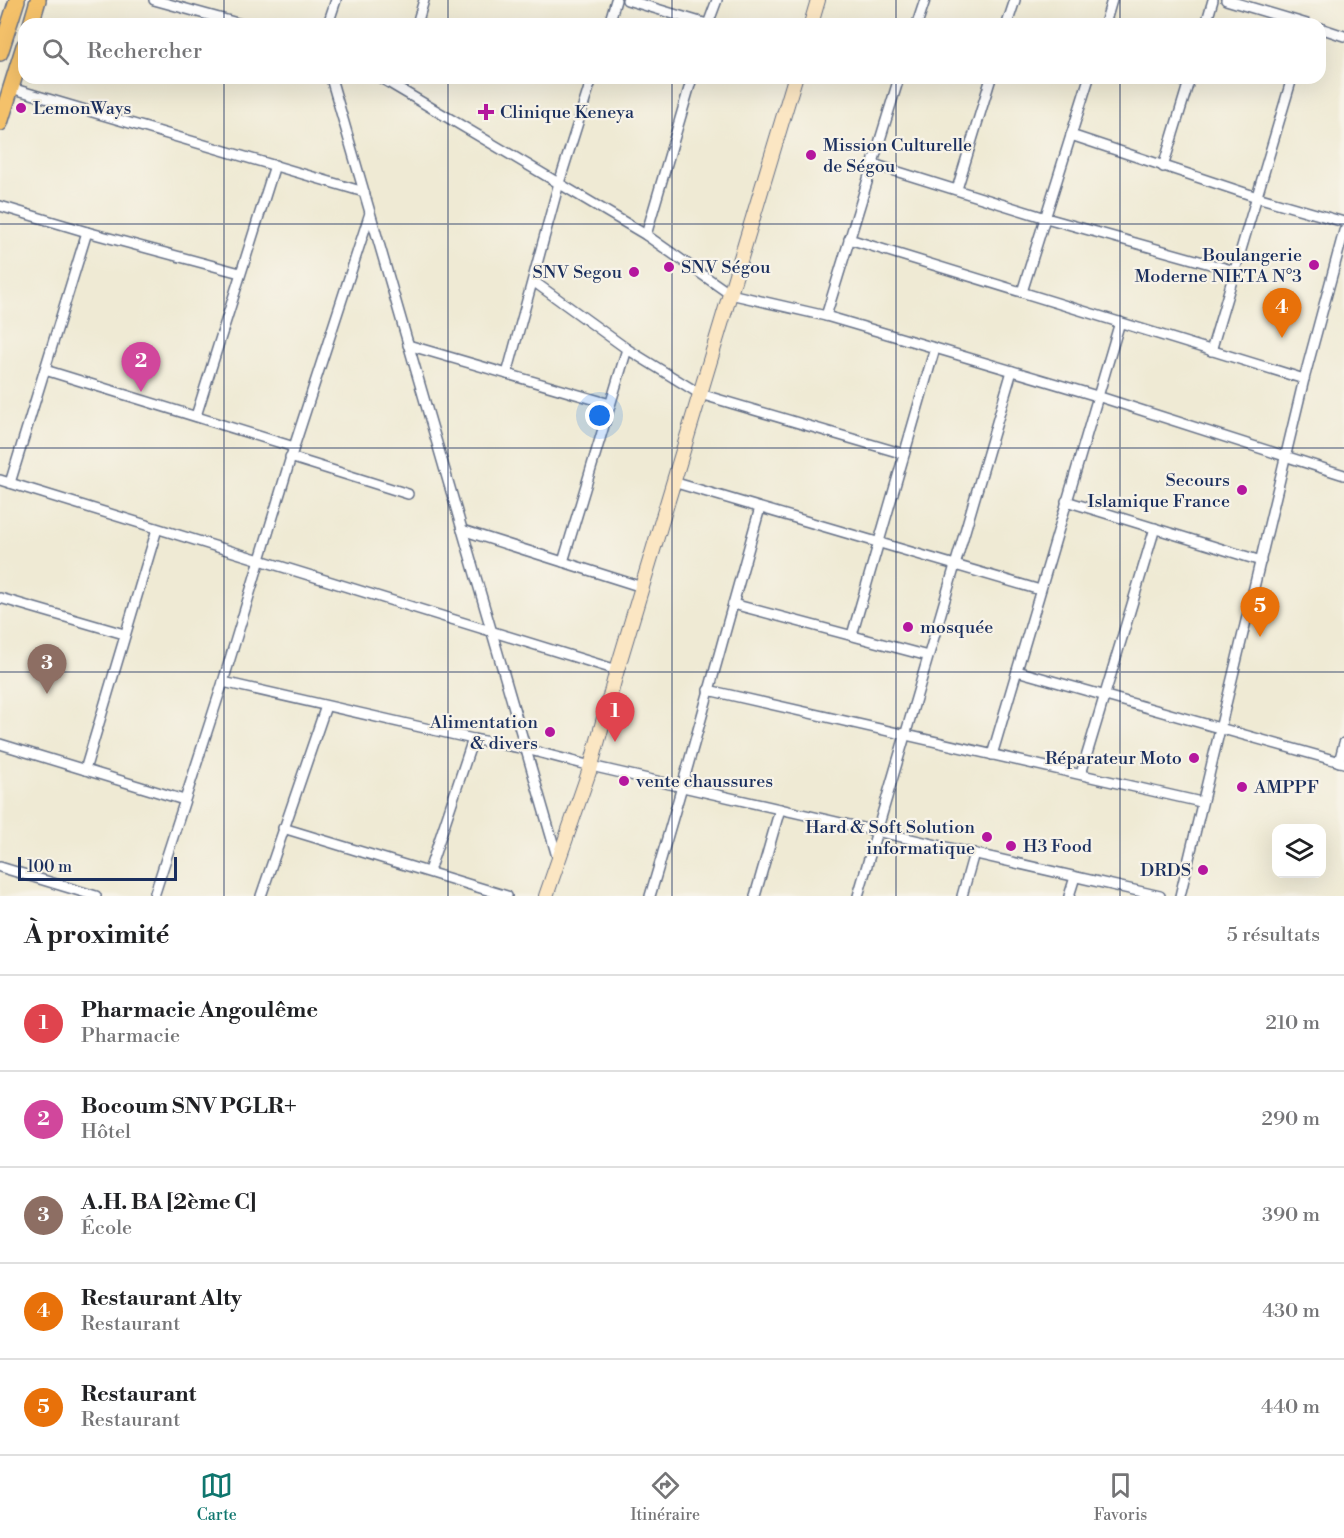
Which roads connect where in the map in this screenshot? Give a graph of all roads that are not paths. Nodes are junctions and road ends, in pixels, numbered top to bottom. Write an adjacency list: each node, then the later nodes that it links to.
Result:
1 (17, 0): 30 (main road)
2 (38, 0): 15 (main road)
3 (154, 0): 16 (street)
4 (336, 0): 17 (street)
5 (424, 0): 18 (street)
6 (616, 0): 19 (street)
7 (627, 0): 20 (street)
8 (717, 0): 21 (street)
9 (818, 0): 22 (street)
10 (925, 0): 23 (street)
11 (1015, 0): 24 (street)
12 (1112, 0): 25 (street)
13 (1213, 0): 26 (street)
14 (1226, 0): 27 (street)
15 (33, 18)
16 (219, 18)
17 (330, 18)
18 (419, 18)
19 (611, 18)
20 (688, 18)
21 (710, 18)
22 (813, 18)
23 (919, 18)
24 (1009, 18)
25 (1107, 18)
26 (1208, 18)
27 (1287, 18)
28 (1326, 30): 29 (street)
29 (1344, 36)
30 (0, 53)
31 (18, 65): 42 (main road)
32 (333, 84): 50 (street)
33 (402, 84): 48 (street)
34 (589, 84): 48 (street)
35 (690, 84): 58 (street)
36 (793, 84): 64 (street)
37 (895, 84): 45 (street)
38 (989, 84): 49 (street)
39 (1087, 84): 44 (street)
40 (1188, 84): 47 (street)
41 (1290, 84): 51 (street)
42 (11, 88): 43 (main road); 46 (street)
43 (0, 123)
44 (1071, 135): 47 (street); 54 (street)
45 (873, 164): 49 (street); 59 (street)
46 (275, 165): 50 (street); 61 (street)
47 (1163, 167): 51 (street)
48 (560, 183): 58 (street); 62 (street)
49 (957, 189): 54 (street)
50 (364, 192): 53 (street)
51 (1257, 197): 55 (street); 60 (street)
52 (0, 206): 57 (street)
53 (370, 213): 67 (street); 79 (street)
54 (1046, 218): 60 (street); 63 (street)
55 (1344, 222)
56 (1344, 231): 74 (street)
57 (87, 232): 61 (street); 71 (street)
58 (646, 235): 64 (street)
59 (849, 239): 63 (street); 65 (street)
60 (1235, 271): 70 (street)
61 (240, 273): 78 (street)
62 (533, 281): 69 (street); 73 (street)
63 (1022, 292): 66 (street)
64 (730, 294): 65 (street); 75 (street)
65 (826, 316): 68 (street)
66 (1120, 322): 70 (street); 76 (street)
67 (408, 345): 73 (street); 91 (street)
68 (935, 348): 72 (street); 80 (street)
69 (627, 349): 75 (street); 77 (street)
70 (1211, 351): 74 (street)
71 (45, 370): 78 (street); 84 (street)
72 (1011, 371): 76 (street); 96 (street)
73 (507, 374): 77 (street)
74 (1304, 380): 82 (street)
75 (700, 394): 80 (street); 85 (street)
76 (1097, 396): 82 (street); 87 (street)
77 (610, 404): 95 (street)
78 (196, 416): 79 (street)
79 (294, 447): 81 (street)
80 (904, 454): 92 (street)
81 (290, 457): 86 (street); 93 (street)
82 (1286, 458): 83 (street); 94 (street)
83 (1344, 475)
84 (5, 482): 90 (street)
85 (674, 482): 88 (street); 97 (street)
86 (408, 494)
87 (1066, 501): 89 (street); 98 (street)
88 (760, 508): 92 (street); 100 (street)
89 (1155, 528): 94 (street); 109 (street)
90 (157, 529): 93 (street); 102 (street)
91 (462, 530): 95 (street); 101 (street)
92 (879, 543): 96 (street); 103 (street)
93 (258, 560): 101 (street); 107 (street)
94 (1261, 561): 111 (street)
95 (563, 562): 97 (street)
96 (954, 566): 98 (street); 104 (street)
97 (642, 587): 105 (street)
98 (1040, 590): 106 (street)
99 (0, 598): 102 (street)
100 (733, 604): 103 (street); 108 (street)
101 (492, 632): 105 (street); 116 (street)
102 (124, 634): 120 (street)
103 (852, 635): 104 (street)
104 (928, 656): 112 (street)
105 (617, 670): 119 (street)
106 (1017, 671): 109 (street); 117 (street)
107 (223, 682): 110 (street); 123 (street)
108 (708, 690): 112 (street); 122 (street)
109 (1104, 696): 111 (street); 121 (street)
110 (326, 706): 113 (street); 126 (street)
111 (1221, 729): 118 (street); 124 (street)
112 (904, 735): 117 (street); 127 (street)
113 (473, 739): 116 (street); 131 (street)
114 (1344, 743): 118 (street)
115 (0, 744): 120 (street)
116 (526, 749): 119 (street); 129 (street)
117 (992, 754): 121 (street)
118 (1341, 763)
119 (591, 766): 122 (street); 129 (street)
120 (85, 770): 123 (street)
121 (1081, 774): 124 (street)
122 (683, 787): 125 (street); 140 (street)
123 (184, 800): 136 (street)
124 (1202, 802): 146 (street)
125 (780, 809): 127 (street); 141 (street)
126 (283, 828): 131 (street); 137 (street)
127 (878, 832): 128 (street); 142 (street)
128 (974, 854): 132 (street); 143 (street)
129 (558, 860): 139 (street)
130 (0, 867): 133 (street)
131 (429, 871): 138 (street)
132 (1075, 877): 144 (street); 145 (street)
133 (60, 885): 134 (street); 135 (street)
134 (56, 896)
135 (96, 896)
136 (154, 896)
137 (261, 896)
138 (507, 896)
139 (546, 896)
140 (650, 896)
141 (755, 896)
142 (858, 896)
143 (962, 896)
144 (1069, 896)
145 (1160, 896)
146 (1180, 896)

